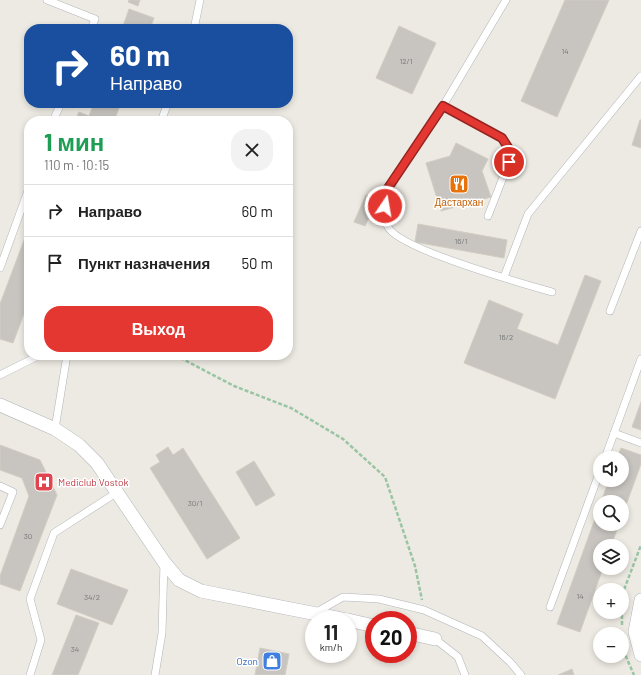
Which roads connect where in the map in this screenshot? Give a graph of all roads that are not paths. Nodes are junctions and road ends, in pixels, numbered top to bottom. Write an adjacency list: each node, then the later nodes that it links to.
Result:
1 (47, 0): 4 (lane)
2 (200, 0): 5 (lane)
3 (506, 0): 7 (lane)
4 (93, 24)
5 (195, 24)
6 (641, 76): 12 (lane)
7 (443, 106): 9 (lane); 12 (lane)
8 (24, 202): 11 (lane)
9 (488, 216)
10 (641, 231): 14 (lane)
11 (0, 268)
12 (504, 277): 13 (lane)
13 (552, 292)
14 (610, 310)
15 (641, 359): 21 (lane)
16 (30, 360): 18 (lane)
17 (66, 360): 20 (lane)
18 (0, 375)
19 (0, 405): 20 (street)
20 (54, 429): 26 (street)
21 (614, 433): 22 (lane); 23 (lane)
22 (641, 443)
23 (608, 451)
24 (0, 486): 27 (lane)
25 (594, 487): 30 (lane)
26 (116, 493): 28 (street); 36 (lane)
27 (0, 525)
28 (164, 562): 31 (street); 37 (lane)
29 (641, 600): 35 (street)
30 (550, 607)
31 (305, 611)
32 (318, 611): 39 (lane)
33 (417, 635): 34 (street)
34 (435, 639): 38 (lane)
35 (641, 655)
36 (30, 675)
37 (155, 675)
38 (465, 675)
39 (522, 675)

